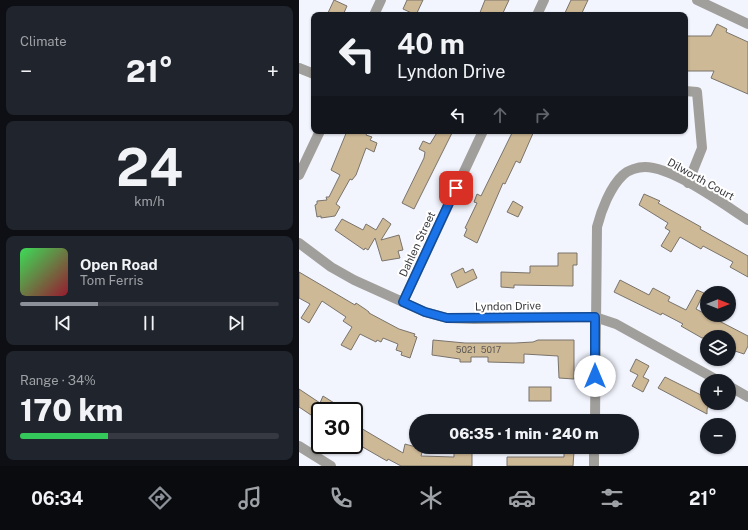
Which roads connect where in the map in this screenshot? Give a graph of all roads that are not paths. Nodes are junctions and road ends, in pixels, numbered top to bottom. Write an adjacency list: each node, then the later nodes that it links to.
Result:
1 (381, 0): 4 (street)
2 (544, 0): 5 (street)
3 (697, 0): 6 (street)
4 (375, 12)
5 (538, 12)
6 (748, 24)
7 (299, 68): 8 (street)
8 (311, 73)
9 (688, 91): 13 (street)
10 (319, 134): 12 (street)
11 (482, 134): 16 (street, Dahlen Street)
12 (299, 175)
13 (688, 183): 14 (street, Dilworth Court); 17 (street, Dilworth Court)
14 (748, 220)
15 (299, 243): 16 (street, Lyndon Drive)
16 (403, 302): 17 (street, Lyndon Drive)
17 (595, 317): 18 (street, Lyndon Drive); 21 (street, Dilworth Court)
18 (706, 374)
19 (736, 390): 20 (street)
20 (748, 397)
21 (595, 414)
22 (299, 446): 24 (street)
23 (594, 454): 25 (street)
24 (331, 466)
25 (594, 466)

